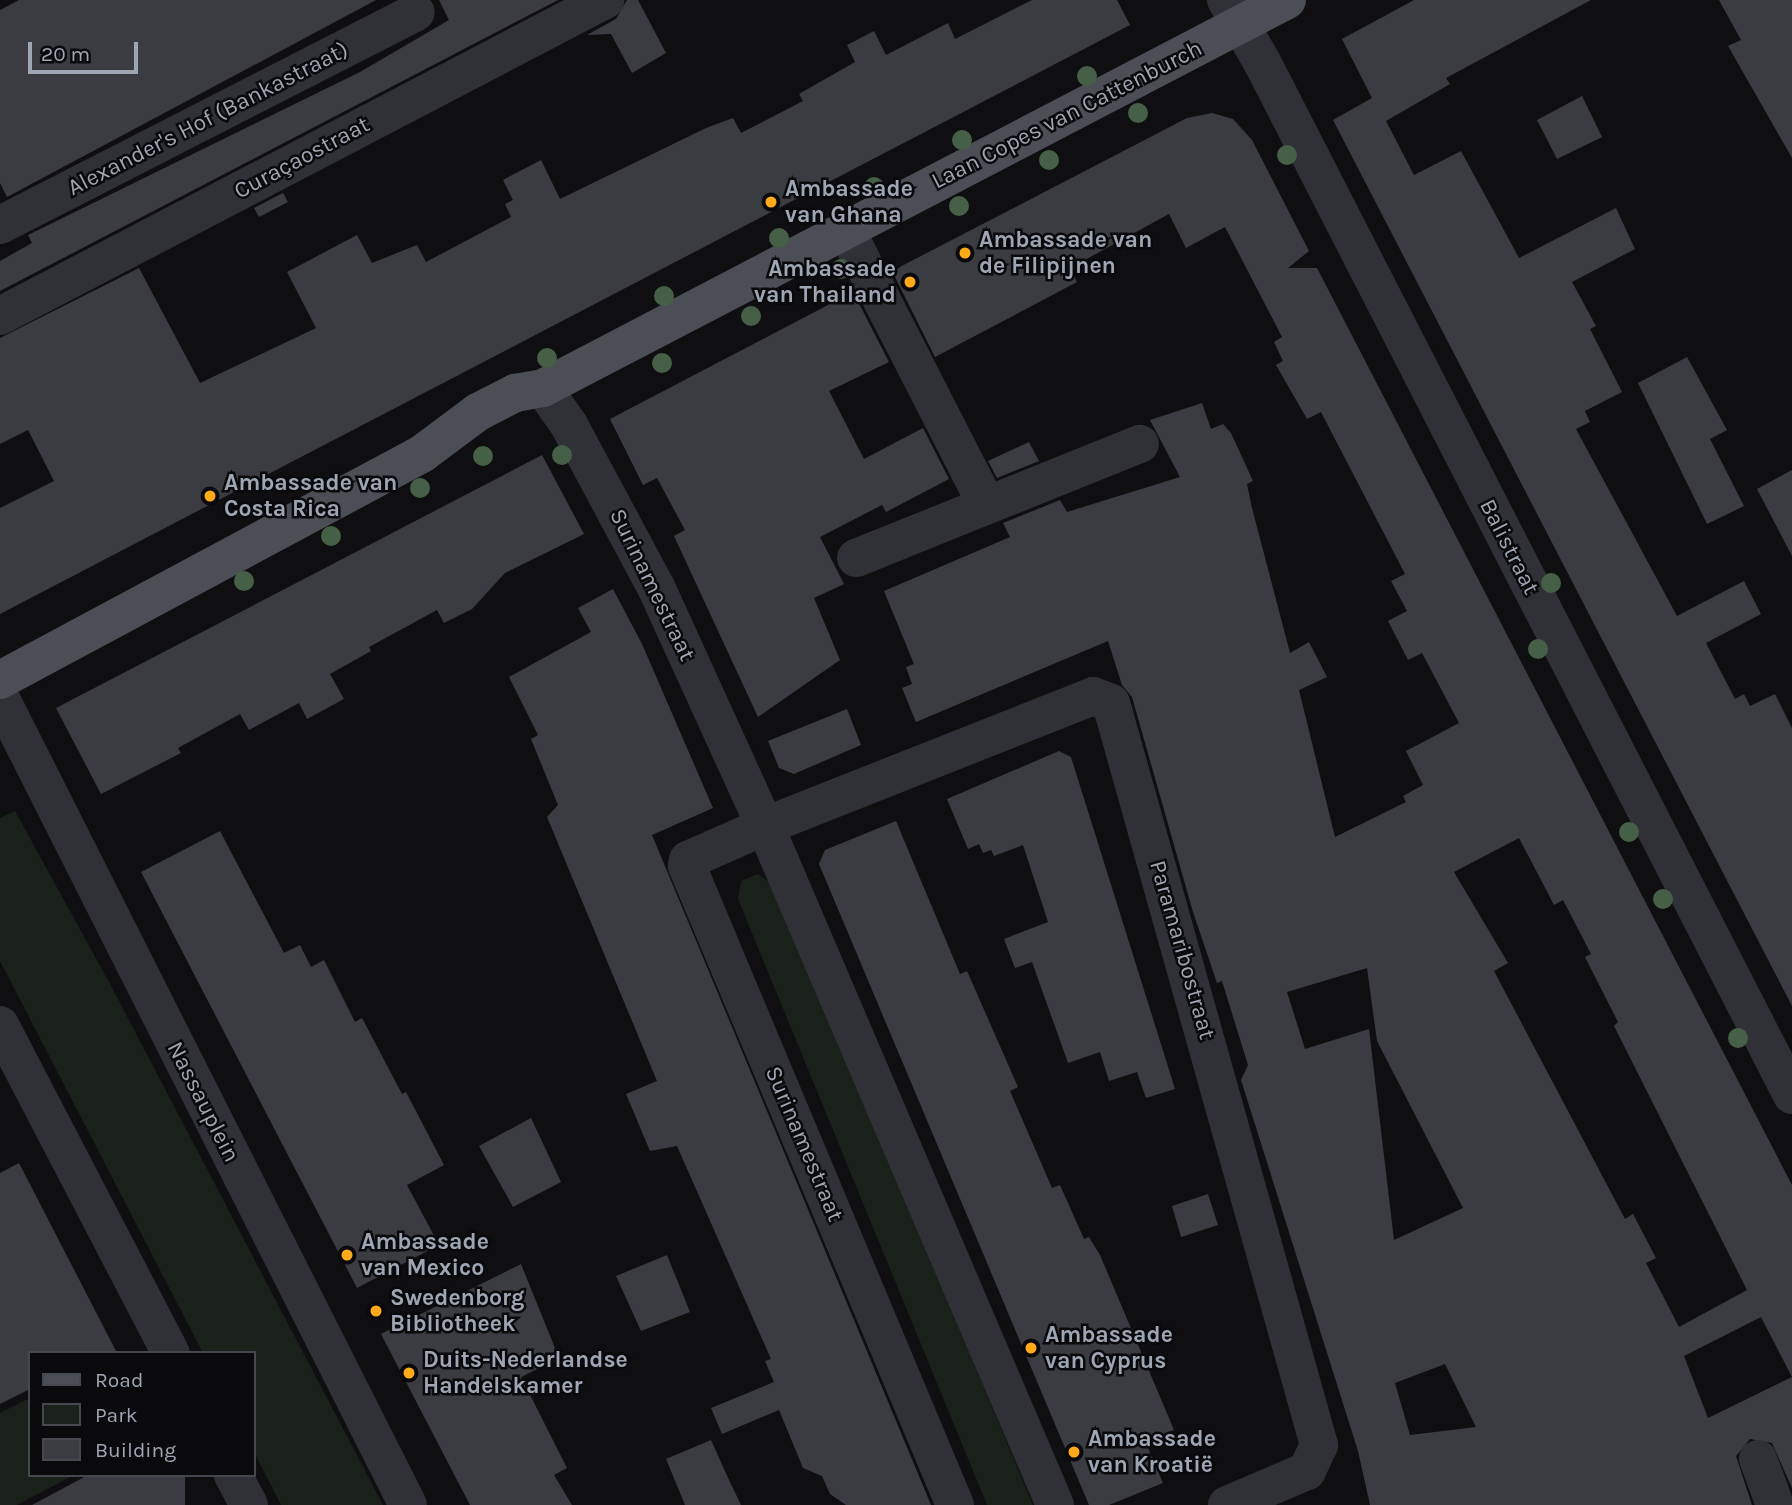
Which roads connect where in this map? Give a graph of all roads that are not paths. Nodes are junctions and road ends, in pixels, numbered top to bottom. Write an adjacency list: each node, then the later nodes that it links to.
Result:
1 (605, 0): 7 (street, Curaçaostraat)
2 (1287, 0): 4 (main road, Laan Copes van Cattenburch)
3 (416, 12): 5 (street, Alexander's Hof (Bankastraat))
4 (1233, 13): 6 (main road, Laan Copes van Cattenburch); 16 (street, Balistraat)
5 (0, 226)
6 (846, 230): 8 (main road, Laan Copes van Cattenburch); 10 (street)
7 (0, 316)
8 (543, 388): 12 (main road); 14 (street, Surinamestraat)
9 (1140, 444): 10 (street)
10 (986, 504): 11 (street)
11 (856, 558)
12 (0, 680)
13 (0, 697): 21 (street, Nassauplein)
14 (765, 826): 22 (street, Surinamestraat); 23 (street, Surinamestraat); 24 (street, Paramaribostraat)
15 (0, 1025): 17 (street)
16 (1792, 1095)
17 (170, 1351)
18 (1758, 1459): 25 (street)
19 (234, 1477): 20 (street)
20 (249, 1505)
21 (408, 1505)
22 (956, 1505)
23 (1055, 1505)
24 (1227, 1505)
25 (1775, 1505)

